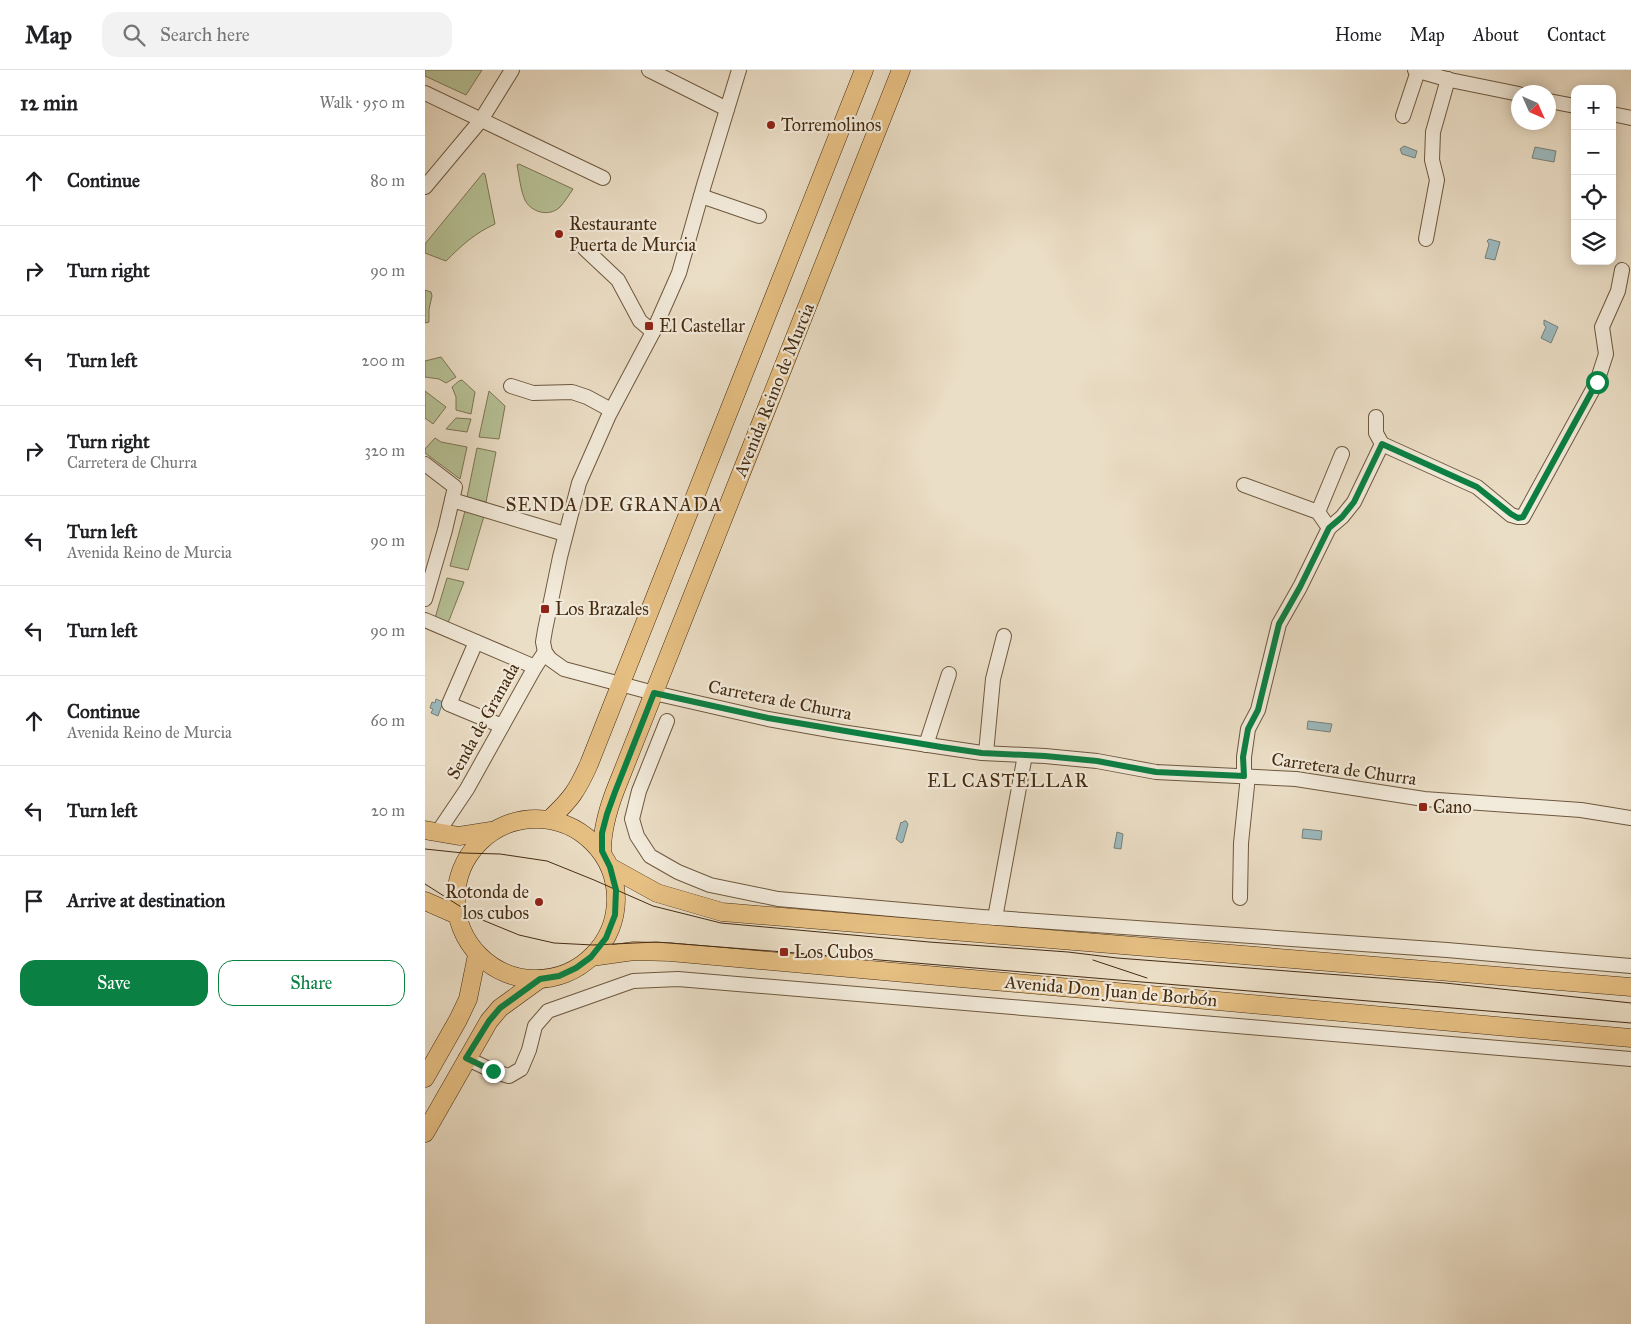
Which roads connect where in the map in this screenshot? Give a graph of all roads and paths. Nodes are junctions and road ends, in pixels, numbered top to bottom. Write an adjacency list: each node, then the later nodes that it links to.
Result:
1 (512, 70): 16 (street)
2 (649, 70): 12 (street)
3 (739, 70): 12 (street)
4 (864, 70): 43 (main road, Avenida Reino de Murcia)
5 (901, 70): 44 (main road, Avenida Reino de Murcia)
6 (1417, 70): 7 (street); 14 (street)
7 (1448, 79): 8 (street); 21 (street)
8 (1511, 92)
9 (425, 93): 16 (street)
10 (1556, 102): 11 (street)
11 (1571, 105)
12 (727, 109): 19 (street)
13 (1616, 115): 15 (street)
14 (1403, 116)
15 (1631, 118)
16 (481, 120): 17 (street); 18 (street)
17 (603, 178)
18 (425, 186)
19 (701, 196): 20 (street); 24 (street)
20 (759, 216)
21 (1427, 239)
22 (584, 248): 24 (street)
23 (1622, 270): 28 (street)
24 (653, 332): 26 (street)
25 (511, 386): 26 (street)
26 (611, 410): 35 (street)
27 (1376, 417): 28 (street)
28 (1382, 444): 34 (street)
29 (1342, 454): 33 (street)
30 (425, 464): 32 (street)
31 (1244, 484): 33 (street)
32 (452, 500): 35 (street); 36 (street)
33 (1318, 512): 34 (street)
34 (1329, 528): 50 (street)
35 (565, 534): 40 (street)
36 (425, 598)
37 (425, 620): 39 (street)
38 (1004, 636): 48 (street)
39 (477, 642): 41 (street); 46 (street)
40 (545, 652): 41 (street, Senda de Granada); 43 (street, Carretera de Churra)
41 (535, 667): 46 (street, Senda de Granada)
42 (949, 674): 47 (street)
43 (620, 684): 44 (street, Carretera de Churra); 52 (main road, Avenida Reino de Murcia)
44 (654, 693): 47 (street, Carretera de Churra); 55 (main road, Avenida Reino de Murcia)
45 (667, 721): 60 (street)
46 (502, 726): 53 (street, Senda de Granada)
47 (926, 745): 48 (street, Carretera de Churra)
48 (986, 753): 49 (street, Carretera de Churra)
49 (1025, 755): 50 (street, Carretera de Churra); 60 (street)
50 (1246, 776): 51 (street, Carretera de Churra); 57 (street)
51 (1631, 818)
52 (550, 819): 54 (main road); 55 (main road)
53 (431, 831): 54 (main road)
54 (491, 831): 59 (main road)
55 (602, 851): 56 (main road)
56 (610, 867): 62 (main road); 65 (main road)
57 (1240, 898)
58 (425, 901): 59 (main road)
59 (457, 915): 61 (main road)
60 (995, 918): 63 (street)
61 (477, 955): 64 (main road); 69 (main road)
62 (591, 957): 64 (main road); 66 (main road, Avenida Don Juan de Borbón)
63 (1631, 966)
64 (540, 979): 67 (main road)
65 (1631, 987)
66 (1631, 1038)
67 (466, 1058): 68 (street); 70 (main road)
68 (1631, 1059)
69 (425, 1078)
70 (425, 1133)

